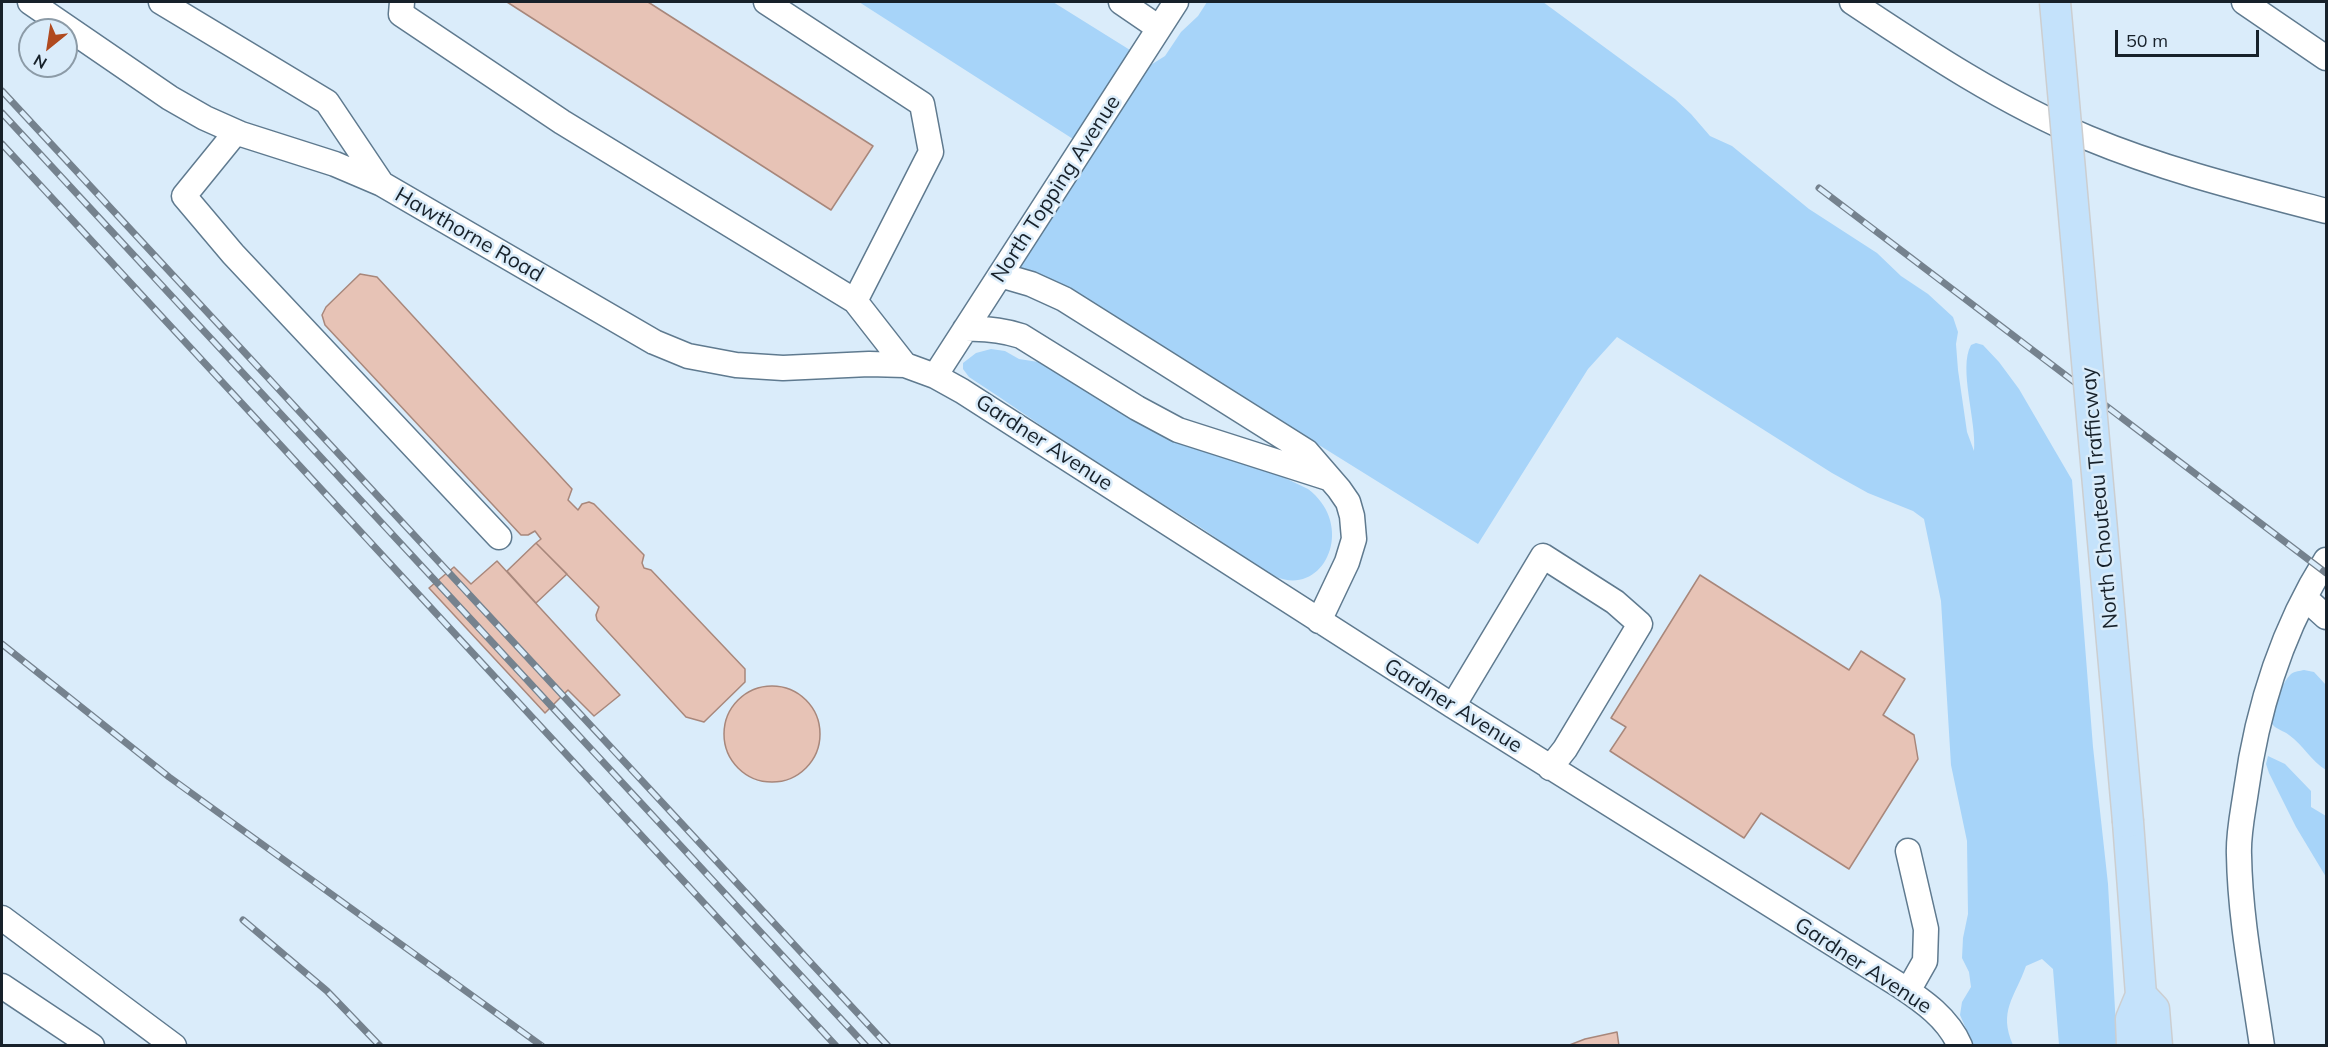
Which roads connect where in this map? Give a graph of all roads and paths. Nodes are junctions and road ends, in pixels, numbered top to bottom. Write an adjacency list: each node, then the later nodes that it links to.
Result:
1 (30, 2): 12 (street, Hawthorne Road)
2 (161, 2): 13 (street)
3 (402, 2): 16 (street)
4 (766, 2): 16 (street)
5 (1121, 2): 10 (street)
6 (1176, 2): 10 (street, North Topping Avenue)
7 (1852, 2): 14 (street)
8 (2055, 2): 32 (main road, North Chouteau Trafficway, bridge)
9 (2244, 2): 11 (street)
10 (1159, 28): 15 (street, North Topping Avenue)
11 (2326, 58)
12 (236, 132): 13 (street, Hawthorne Road); 21 (street)
13 (381, 184): 18 (street, Hawthorne Road)
14 (2326, 211)
15 (1000, 275): 17 (street, North Topping Avenue); 20 (street)
16 (855, 301): 18 (street)
17 (965, 329): 19 (street, North Topping Avenue); 20 (street)
18 (905, 365): 19 (street, Hawthorne Road)
19 (935, 376): 25 (street, Gardner Avenue)
20 (1328, 478): 25 (street)
21 (500, 537)
22 (2326, 560): 23 (street)
23 (2305, 598): 24 (street); 38 (street)
24 (2326, 616)
25 (1319, 621): 26 (street, Gardner Avenue)
26 (1453, 706): 27 (street, Gardner Avenue); 27 (street)
27 (1550, 768): 31 (street, Gardner Avenue)
28 (1908, 851): 31 (street)
29 (2, 918): 34 (street)
30 (2, 986): 33 (street)
31 (1908, 991): 35 (street, Gardner Avenue)
32 (2141, 995): 36 (main road, North Chouteau Trafficway); 37 (main road, North Chouteau Trafficway)
33 (92, 1046)
34 (174, 1046)
35 (1960, 1046)
36 (2132, 1046)
37 (2157, 1046)
38 (2262, 1046)

